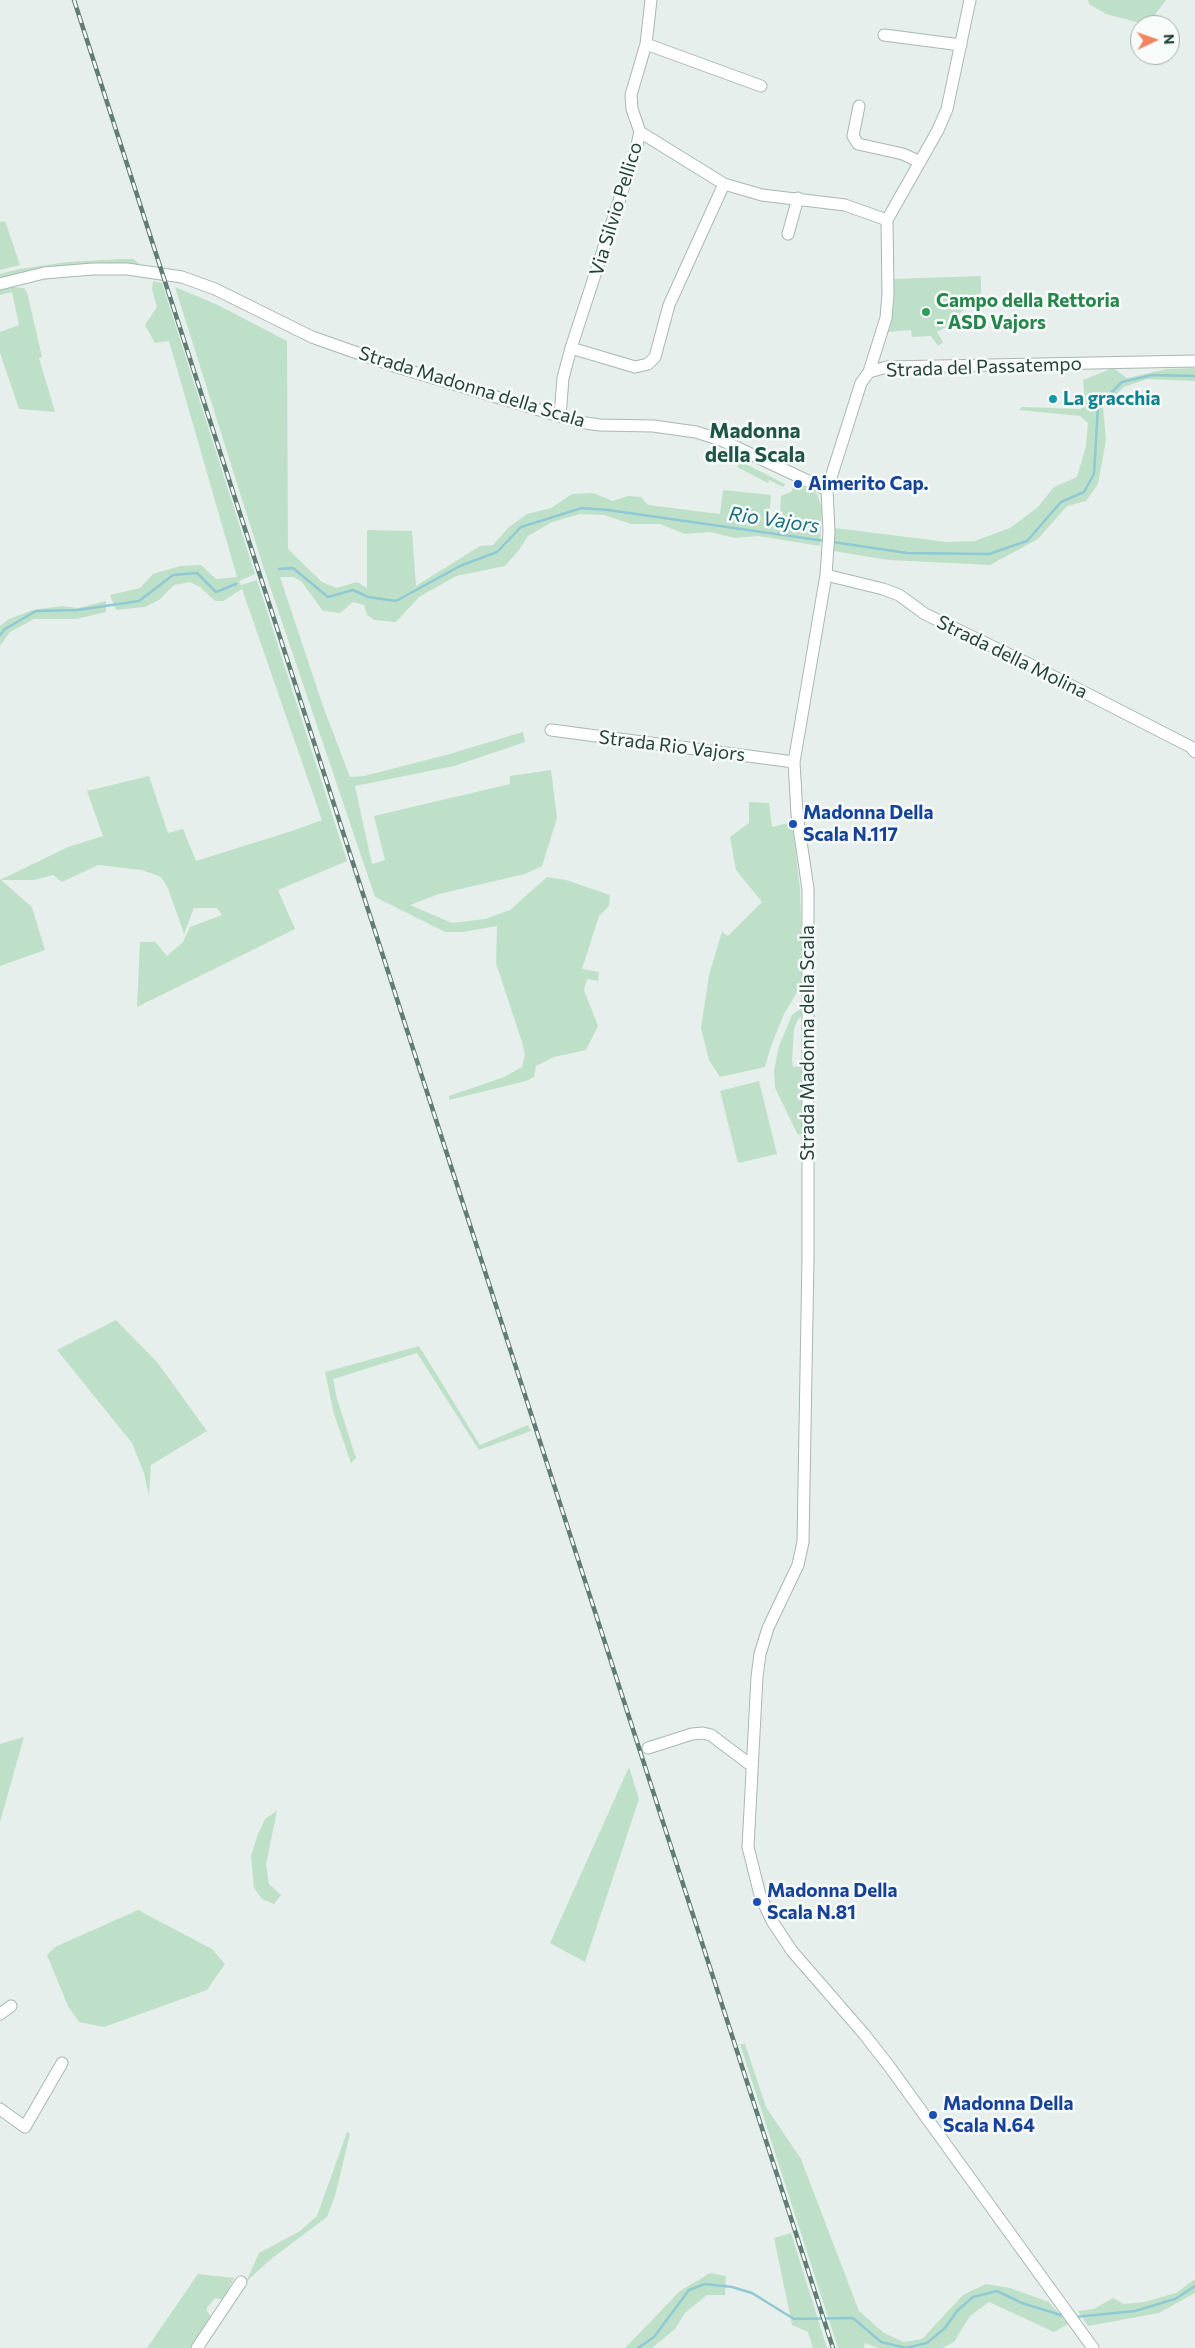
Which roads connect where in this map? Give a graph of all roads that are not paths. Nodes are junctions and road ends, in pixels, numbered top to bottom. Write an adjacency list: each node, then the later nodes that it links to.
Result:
1 (651, 0): 4 (street, Via Silvio Pellico)
2 (970, 0): 5 (street)
3 (884, 35): 5 (street)
4 (646, 44): 6 (street); 8 (street, Via Silvio Pellico)
5 (961, 45): 9 (street)
6 (761, 86)
7 (859, 106): 9 (street)
8 (640, 132): 10 (street); 15 (street, Via Silvio Pellico)
9 (920, 162): 12 (street)
10 (724, 184): 11 (street); 15 (street)
11 (798, 198): 12 (street); 13 (street)
12 (887, 220): 17 (street)
13 (788, 234)
14 (0, 284): 18 (street, Strada Madonna della Scala)
15 (571, 348): 18 (street, Via Silvio Pellico)
16 (1195, 361): 17 (street, Strada del Passatempo)
17 (869, 372): 19 (street, Strada del Passatempo)
18 (560, 416): 19 (street, Strada Madonna della Scala)
19 (827, 490): 20 (street, Strada Madonna della Scala)
20 (826, 575): 22 (street, Strada della Molina); 23 (street, Strada Madonna della Scala)
21 (551, 730): 23 (street, Strada Rio Vajors)
22 (1195, 752)
23 (794, 762): 25 (street, Strada Madonna della Scala)
24 (648, 1748): 25 (street)
25 (752, 1766): 32 (street, Strada Madonna della Scala)
26 (11, 2006): 27 (street)
27 (0, 2014)
28 (62, 2064): 29 (street)
29 (0, 2109)
30 (241, 2282): 31 (street)
31 (196, 2348)
32 (1093, 2348)

